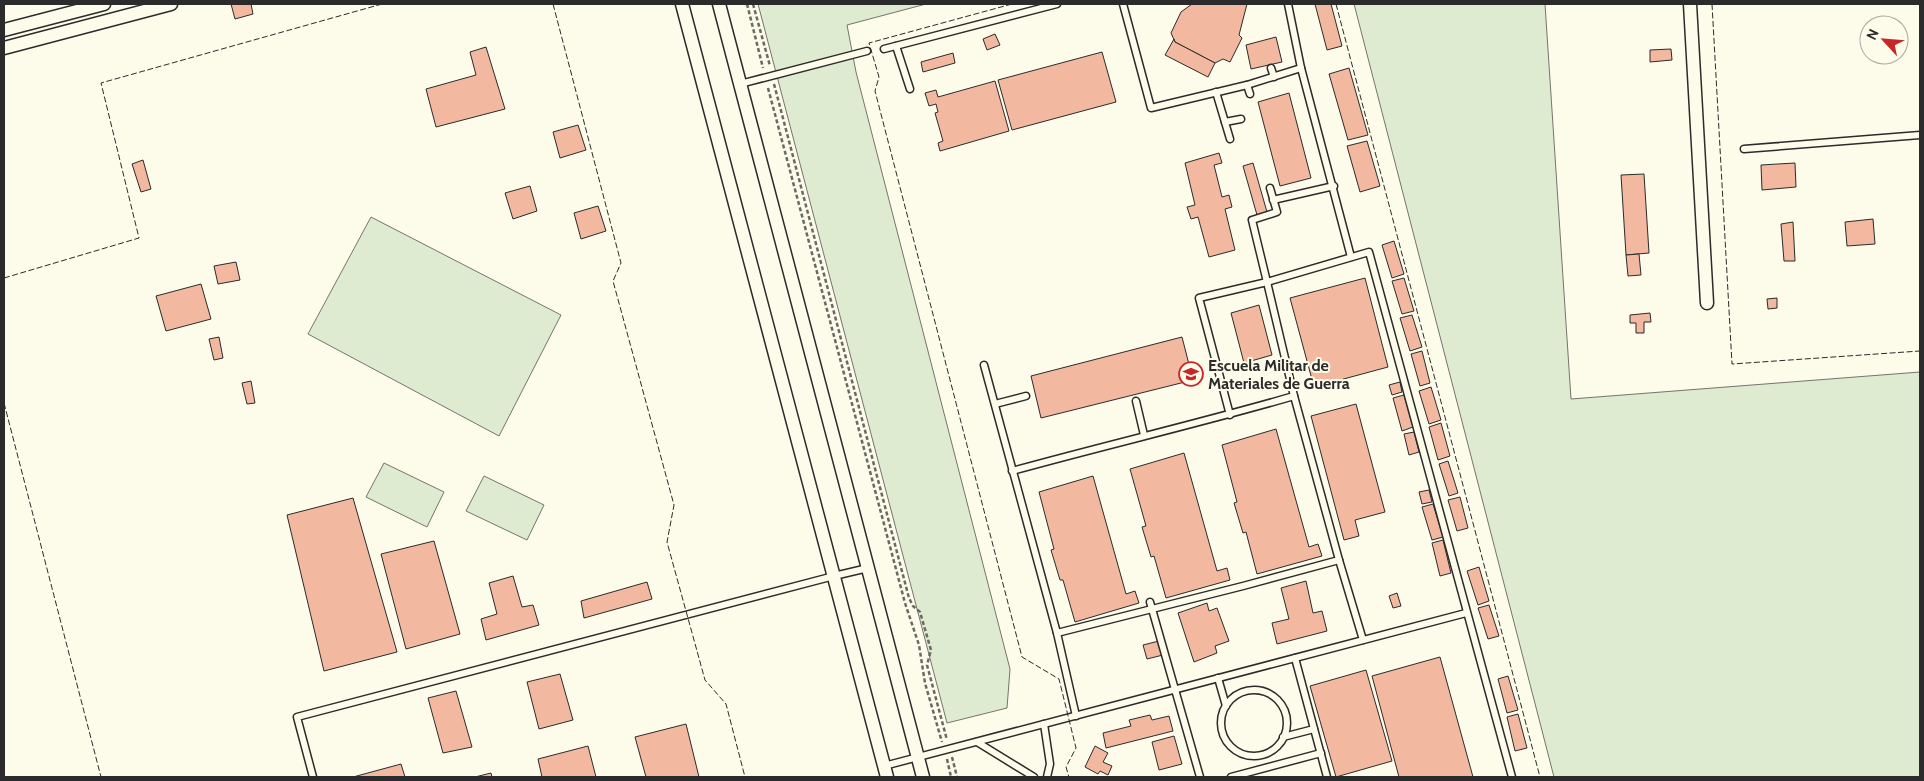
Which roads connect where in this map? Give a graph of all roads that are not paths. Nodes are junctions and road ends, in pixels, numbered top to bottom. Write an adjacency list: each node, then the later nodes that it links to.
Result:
1 (104, 4): 9 (street)
2 (172, 4): 11 (street)
3 (682, 4): 43 (street)
4 (719, 4): 17 (street)
5 (1057, 4): 10 (lane)
6 (1123, 4): 20 (lane)
7 (1288, 4): 15 (lane)
8 (1690, 4): 32 (street)
9 (4, 30)
10 (896, 46): 12 (lane); 19 (lane)
11 (4, 48)
12 (884, 49)
13 (867, 51): 17 (lane)
14 (1271, 68): 16 (lane)
15 (1301, 68): 16 (lane); 27 (lane)
16 (1274, 76): 18 (lane)
17 (740, 84): 42 (street)
18 (1247, 85): 20 (lane); 21 (lane)
19 (910, 89)
20 (1216, 92): 23 (lane)
21 (1250, 94)
22 (1241, 119): 23 (lane)
23 (1225, 122): 25 (lane)
24 (1920, 135): 26 (lane)
25 (1230, 139)
26 (1744, 149)
27 (1334, 186): 29 (lane); 30 (lane)
28 (1270, 188): 29 (lane)
29 (1273, 200): 31 (lane)
30 (1351, 257): 31 (lane); 46 (lane)
31 (1267, 282): 35 (lane); 38 (lane)
32 (1707, 303)
33 (984, 365): 37 (lane)
34 (1026, 396): 37 (lane)
35 (1294, 396): 38 (lane); 41 (lane)
36 (1136, 401): 39 (lane)
37 (995, 404): 40 (lane)
38 (1230, 414): 39 (lane)
39 (1144, 435): 40 (lane)
40 (1012, 471): 47 (lane)
41 (1339, 560): 45 (lane); 48 (lane)
42 (868, 568): 43 (lane); 59 (street)
43 (834, 576): 60 (street); 61 (lane)
44 (1150, 602): 45 (lane)
45 (1152, 609): 47 (lane); 51 (lane)
46 (1466, 613): 48 (lane); 68 (lane)
47 (1057, 633): 53 (lane)
48 (1363, 640): 49 (lane)
49 (1295, 658): 50 (lane); 55 (lane)
50 (1218, 678): 51 (lane); 52 (lane)
51 (1176, 690): 53 (lane); 65 (lane)
52 (1226, 706): 56 (lane); 56 (lane)
53 (1076, 716): 54 (lane)
54 (1044, 724): 57 (lane); 64 (lane)
55 (1314, 729): 56 (lane); 58 (lane)
56 (1283, 737)
57 (977, 742): 59 (lane); 63 (lane)
58 (1321, 754): 66 (lane); 67 (lane)
59 (918, 757): 60 (lane); 62 (street)
60 (885, 772)
61 (313, 777)
62 (923, 777)
63 (1034, 777)
64 (1047, 777)
65 (1200, 777)
66 (1231, 777)
67 (1327, 777)
68 (1512, 777)

